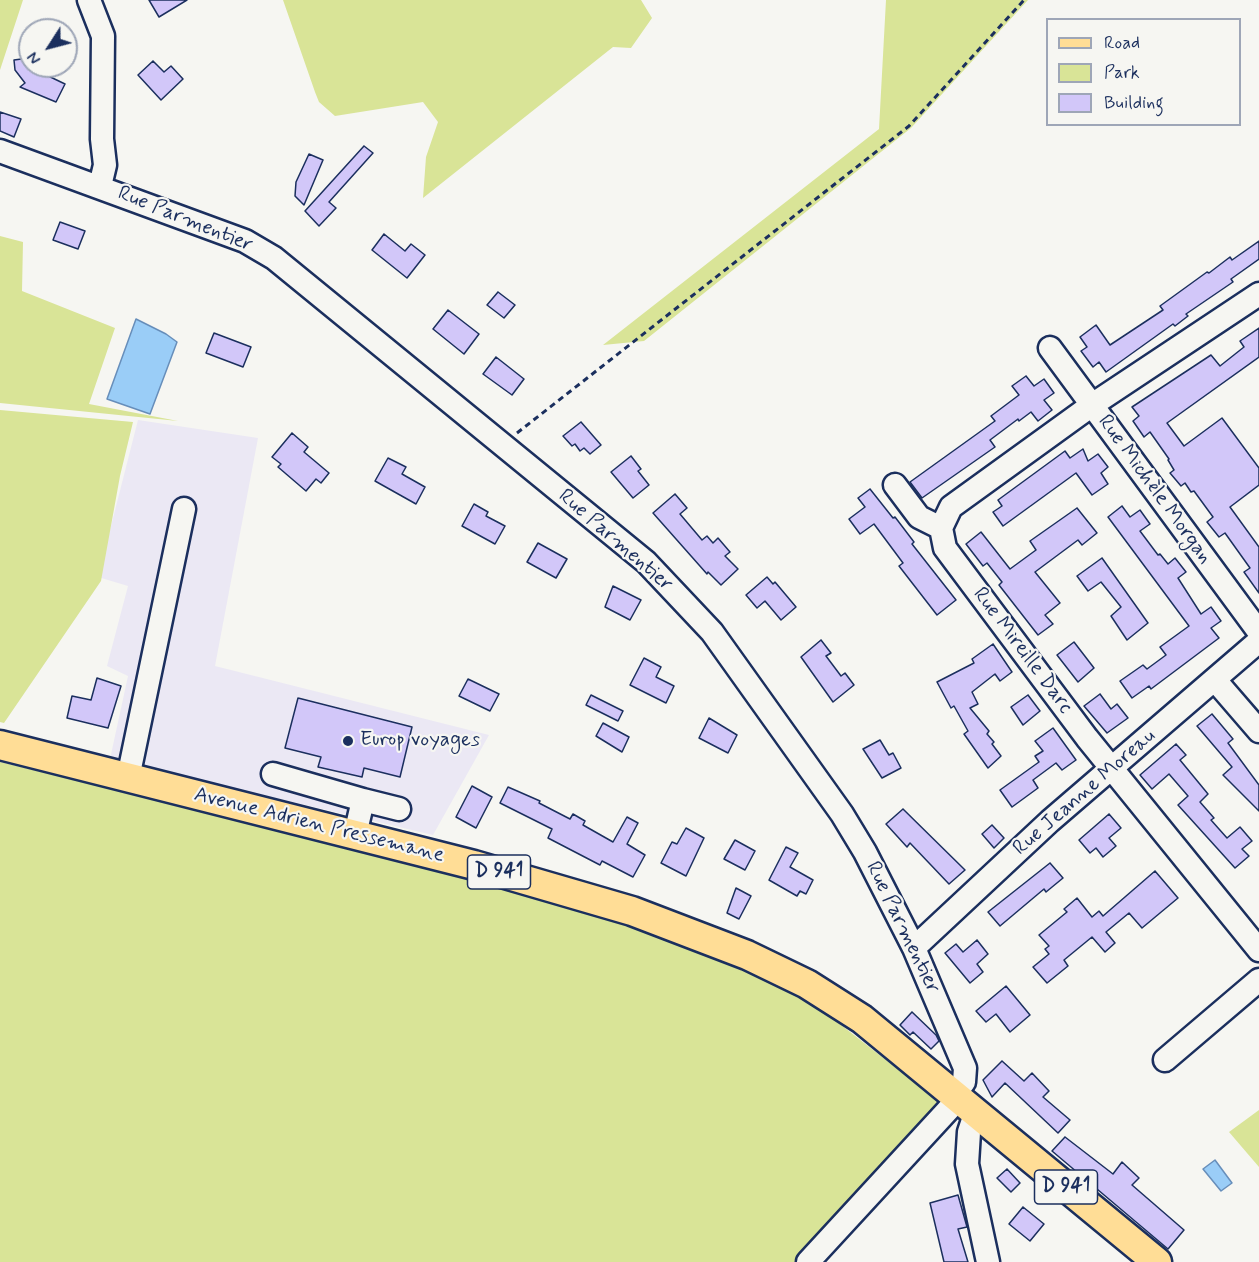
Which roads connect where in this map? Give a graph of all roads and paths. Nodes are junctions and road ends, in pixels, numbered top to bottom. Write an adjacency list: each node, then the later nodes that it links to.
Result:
1 (89, 0): 4 (street)
2 (1024, 0): 8 (path)
3 (0, 151): 4 (street, Rue Parmentier)
4 (100, 186): 8 (street, Rue Parmentier)
5 (1259, 294): 7 (street)
6 (1050, 348): 7 (street, Rue Michèle Morgan)
7 (1092, 405): 11 (street); 12 (street, Rue Michèle Morgan)
8 (502, 445): 23 (street, Rue Parmentier)
9 (895, 485): 11 (street)
10 (184, 509): 19 (street)
11 (941, 528): 17 (street, Rue Mireille Darc)
12 (1259, 632)
13 (1259, 640): 14 (street, Rue Jeanne Moreau)
14 (1215, 680): 15 (street); 17 (street, Rue Jeanne Moreau)
15 (1259, 731)
16 (0, 745): 19 (main road, Avenue Adrien Pressemane / D 941)
17 (1113, 769): 23 (street, Rue Jeanne Moreau); 24 (street, Rue Mireille Darc)
18 (273, 774): 20 (street)
19 (128, 778): 22 (main road, Avenue Adrien Pressemane / D 941)
20 (363, 800): 21 (street); 22 (street)
21 (399, 809)
22 (355, 835): 27 (main road, Avenue Adrien Pressemane / D 941)
23 (914, 948): 27 (street, Rue Parmentier)
24 (1259, 950)
25 (1259, 980): 26 (street)
26 (1165, 1060)
27 (963, 1101): 28 (street); 29 (street, Rue Parmentier); 30 (main road, D 941)
28 (808, 1262)
29 (988, 1262)
30 (1157, 1262)

